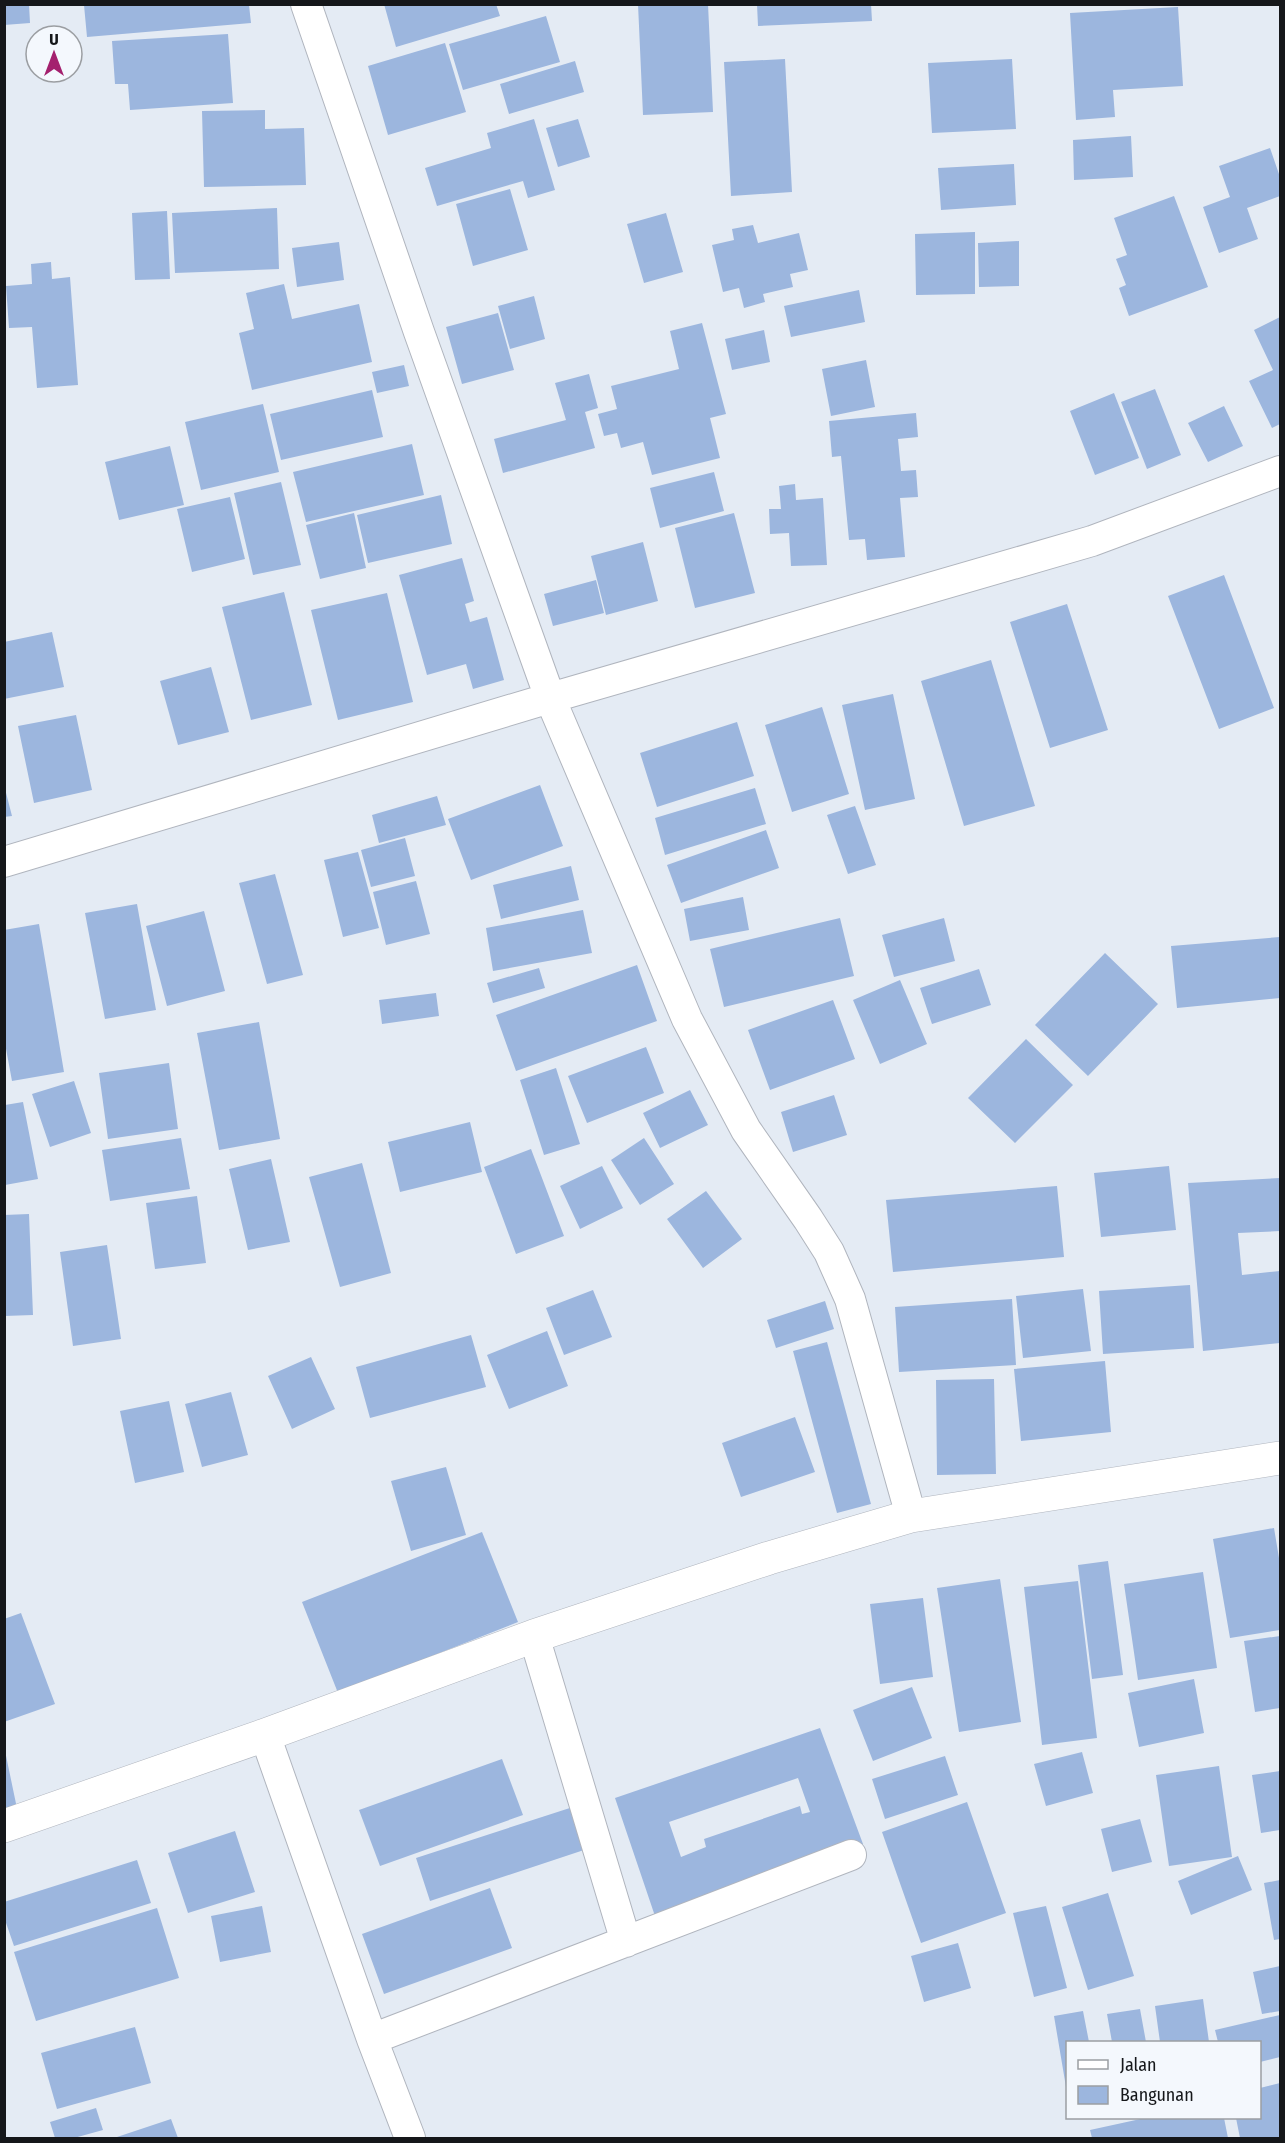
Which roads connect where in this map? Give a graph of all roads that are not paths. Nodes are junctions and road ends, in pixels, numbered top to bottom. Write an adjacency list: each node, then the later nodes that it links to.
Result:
1 (306, 4): 3 (street)
2 (1281, 471): 3 (street)
3 (550, 698): 4 (street); 6 (street)
4 (4, 862)
5 (1281, 1458): 6 (street)
6 (911, 1516): 7 (street)
7 (534, 1636): 8 (street); 11 (street)
8 (265, 1735): 9 (street); 12 (street)
9 (4, 1826)
10 (851, 1856): 11 (street)
11 (626, 1942): 12 (street)
12 (372, 2039): 13 (street)
13 (410, 2139)

